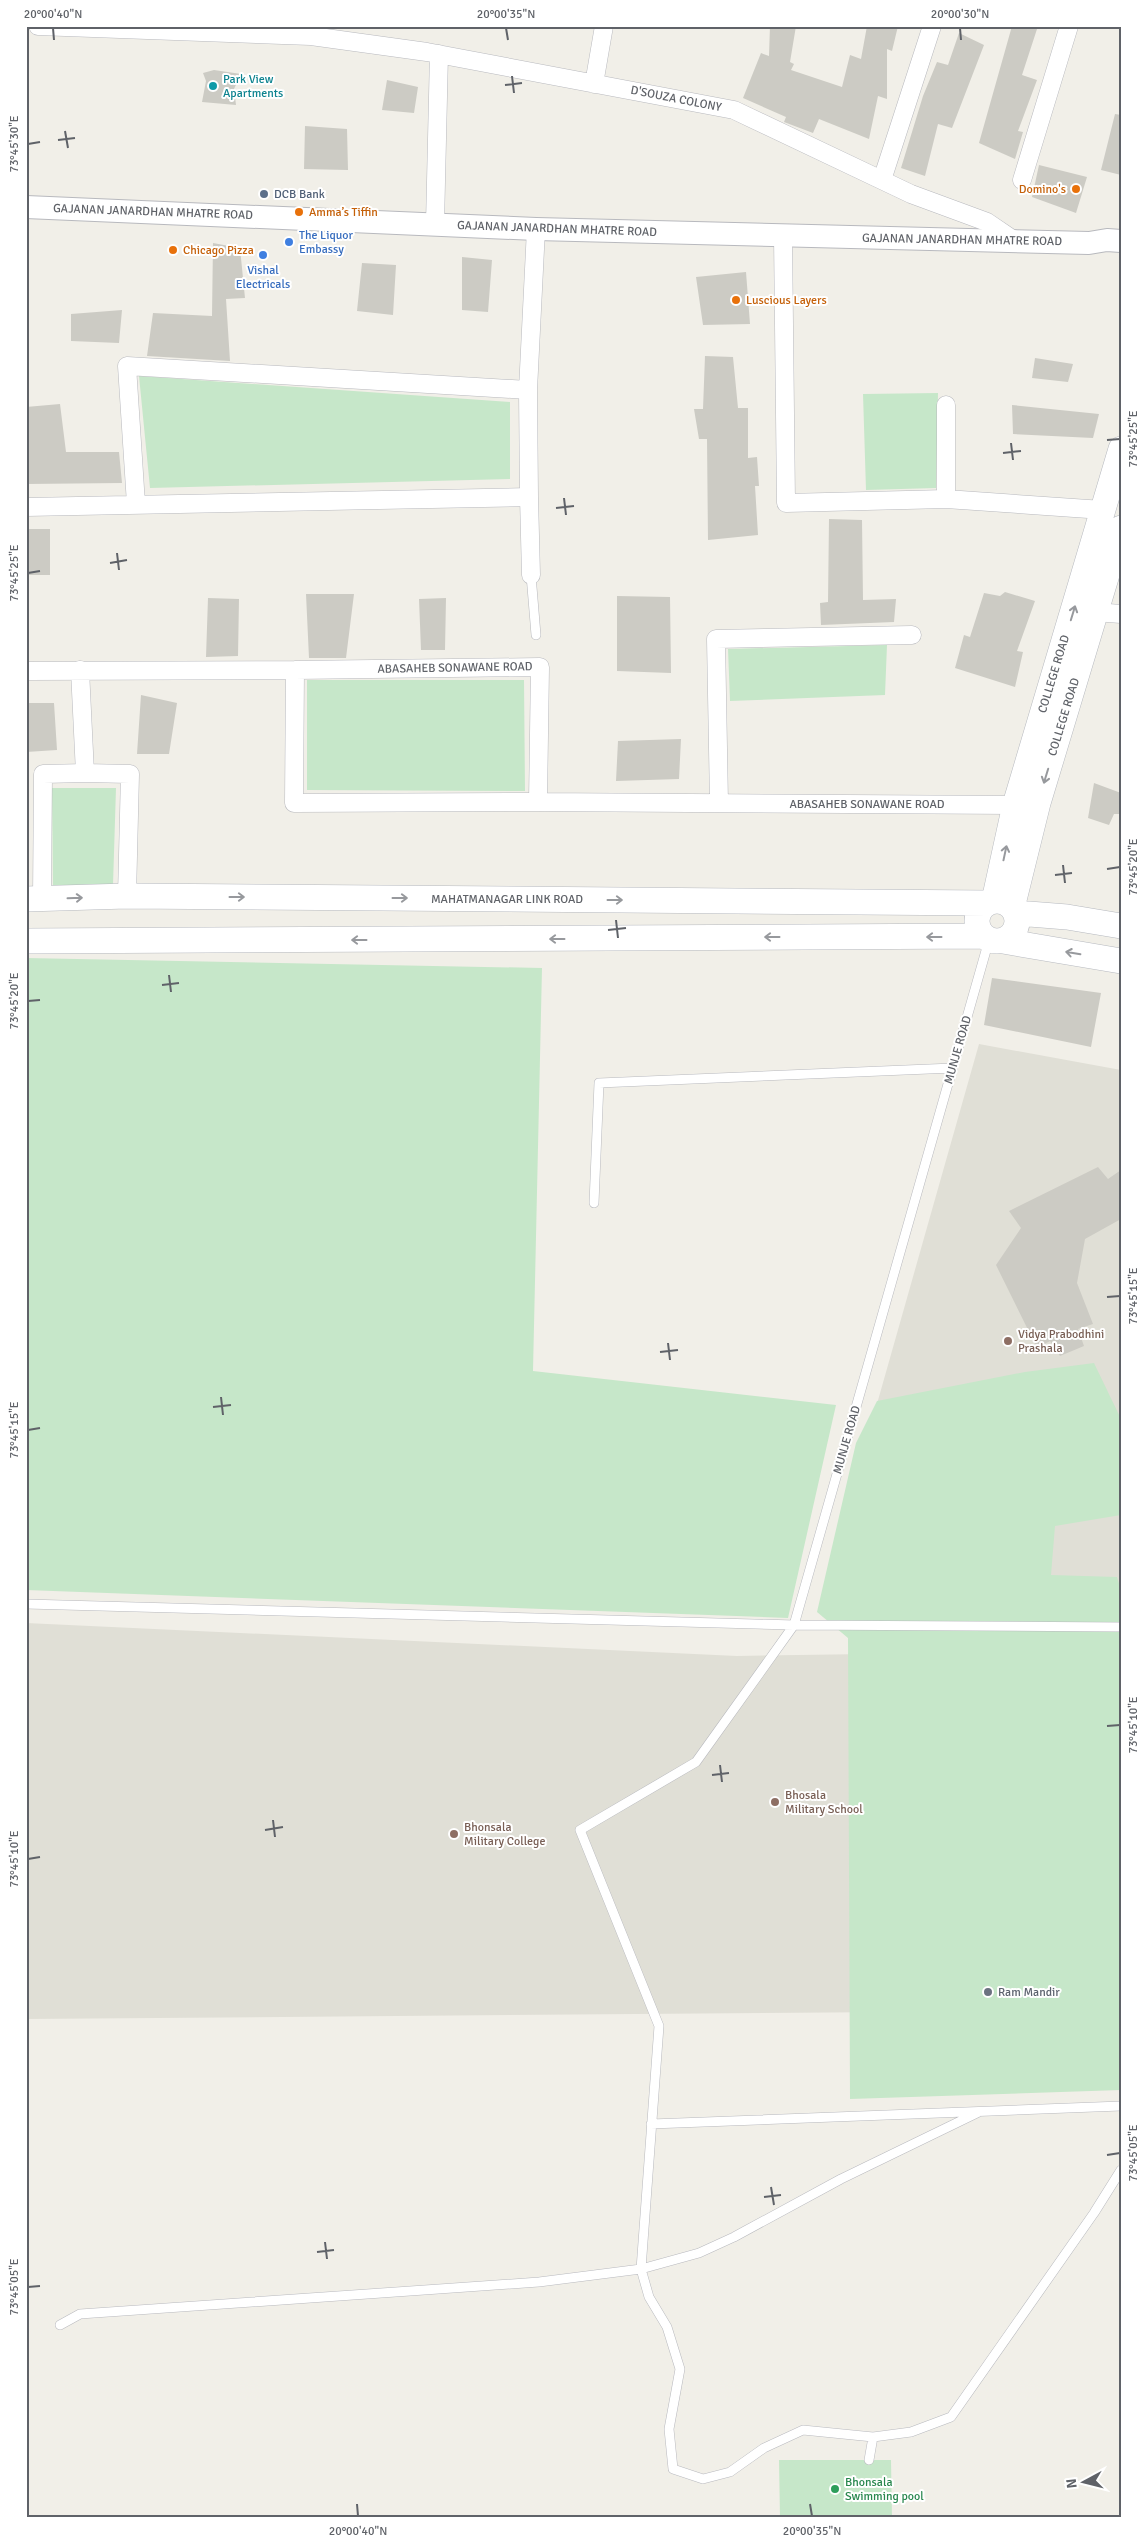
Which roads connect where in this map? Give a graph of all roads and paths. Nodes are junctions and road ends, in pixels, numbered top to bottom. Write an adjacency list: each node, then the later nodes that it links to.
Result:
1 (38, 26): 5 (street, D'SOUZA COLONY)
2 (604, 26): 8 (street)
3 (932, 26): 9 (street)
4 (1069, 26): 10 (street)
5 (126, 28): 6 (street, D'SOUZA COLONY)
6 (312, 31): 7 (street, D'SOUZA COLONY)
7 (439, 54): 8 (street, D'SOUZA COLONY); 12 (street)
8 (594, 84): 9 (street, D'SOUZA COLONY)
9 (882, 180): 15 (street, D'SOUZA COLONY)
10 (1022, 180)
11 (26, 207): 12 (street, GAJANAN JANARDHAN MHATRE ROAD)
12 (436, 224): 13 (street, GAJANAN JANARDHAN MHATRE ROAD)
13 (536, 229): 14 (street, GAJANAN JANARDHAN MHATRE ROAD); 19 (street)
14 (783, 236): 15 (street, GAJANAN JANARDHAN MHATRE ROAD); 23 (street)
15 (1015, 241): 17 (street, GAJANAN JANARDHAN MHATRE ROAD)
16 (1121, 241): 17 (street, GAJANAN JANARDHAN MHATRE ROAD)
17 (1089, 244): 18 (street, GAJANAN JANARDHAN MHATRE ROAD)
18 (1121, 254)
19 (528, 390): 22 (street); 24 (street)
20 (946, 405): 23 (street)
21 (1121, 449): 26 (main road, COLLEGE ROAD)
22 (529, 497): 24 (street); 28 (street)
23 (946, 499): 26 (street)
24 (136, 504): 25 (street)
25 (26, 507)
26 (1103, 510): 39 (main road, COLLEGE ROAD, one-way to 26)
27 (1121, 528): 29 (main road, COLLEGE ROAD)
28 (531, 576): 31 (lane)
29 (1095, 612): 30 (street); 42 (main road, COLLEGE ROAD, one-way to 42)
30 (1121, 614)
31 (536, 635)
32 (912, 635): 38 (street)
33 (80, 670): 34 (street, ABASAHEB SONAWANE ROAD); 35 (street, ABASAHEB SONAWANE ROAD); 36 (street)
34 (295, 670): 37 (street, ABASAHEB SONAWANE ROAD); 37 (street, ABASAHEB SONAWANE ROAD)
35 (26, 671)
36 (85, 773): 40 (street); 41 (street)
37 (538, 802): 38 (street, ABASAHEB SONAWANE ROAD)
38 (720, 803): 39 (street, ABASAHEB SONAWANE ROAD)
39 (1015, 805): 42 (main road, COLLEGE ROAD, one-way to 39)
40 (128, 896): 41 (main road, MAHATMANAGAR LINK ROAD, one-way to 40); 42 (main road, MAHATMANAGAR LINK ROAD, one-way to 42)
41 (34, 899)
42 (1003, 906): 43 (main road, MAHATMANAGAR LINK ROAD); 44 (main road); 44 (main road)
43 (1121, 926)
44 (991, 939): 45 (main road, one-way to 45); 46 (main road, one-way to 44); 47 (lane, MUNJE ROAD)
45 (26, 942)
46 (1121, 960)
47 (953, 1068): 48 (lane); 50 (lane, MUNJE ROAD)
48 (594, 1203)
49 (26, 1604): 50 (lane)
50 (794, 1625): 51 (lane); 54 (lane, MUNJE ROAD)
51 (1121, 1627)
52 (1121, 2106): 53 (lane)
53 (979, 2112): 54 (lane); 56 (lane)
54 (651, 2124): 56 (lane)
55 (1121, 2170): 58 (lane)
56 (641, 2269): 57 (lane); 58 (lane)
57 (60, 2325)
58 (873, 2437): 59 (lane)
59 (869, 2460)

